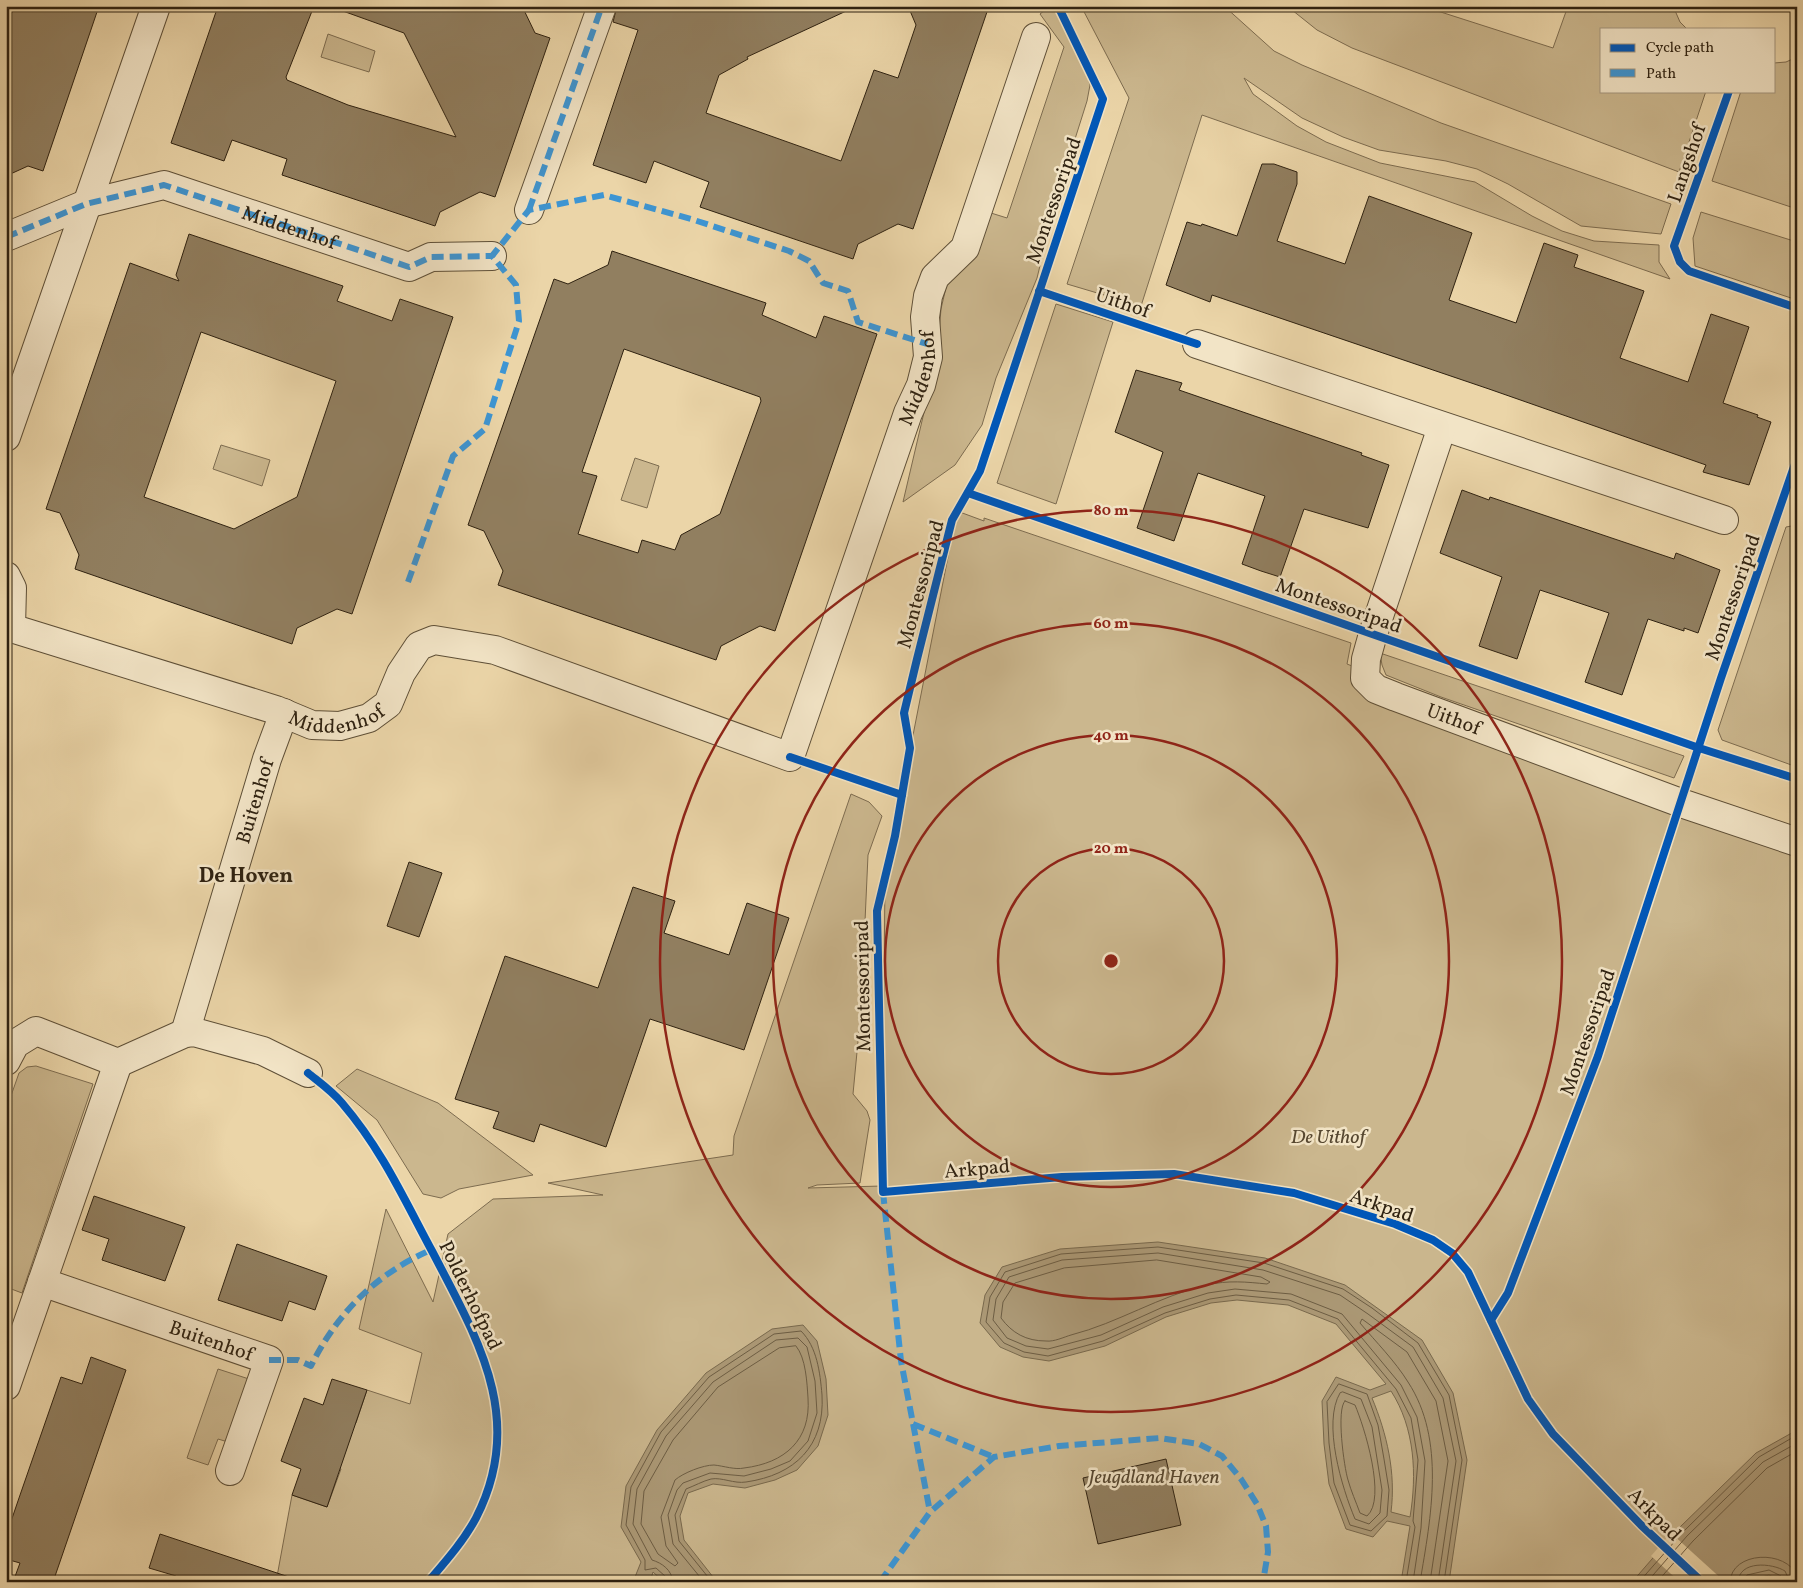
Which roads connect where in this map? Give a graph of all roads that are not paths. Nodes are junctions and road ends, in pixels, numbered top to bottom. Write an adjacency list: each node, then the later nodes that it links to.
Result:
1 (156, 6): 4 (street)
2 (602, 6): 5 (street)
3 (1036, 37): 14 (street, Middenhof)
4 (86, 204): 6 (street, Middenhof); 7 (street, Middenhof); 10 (street)
5 (529, 210)
6 (6, 238)
7 (492, 256)
8 (1197, 344): 9 (street)
9 (1442, 427): 11 (street); 15 (street, Uithof)
10 (6, 437)
11 (1724, 520)
12 (6, 576): 13 (street, Middenhof)
13 (9, 630): 14 (street, Middenhof)
14 (284, 713): 16 (street, Buitenhof)
15 (1797, 842)
16 (185, 1033): 18 (street); 19 (street)
17 (6, 1061): 18 (street)
18 (118, 1063): 20 (street)
19 (308, 1072)
20 (42, 1282): 21 (street); 22 (street, Buitenhof)
21 (6, 1386)
22 (230, 1471)

